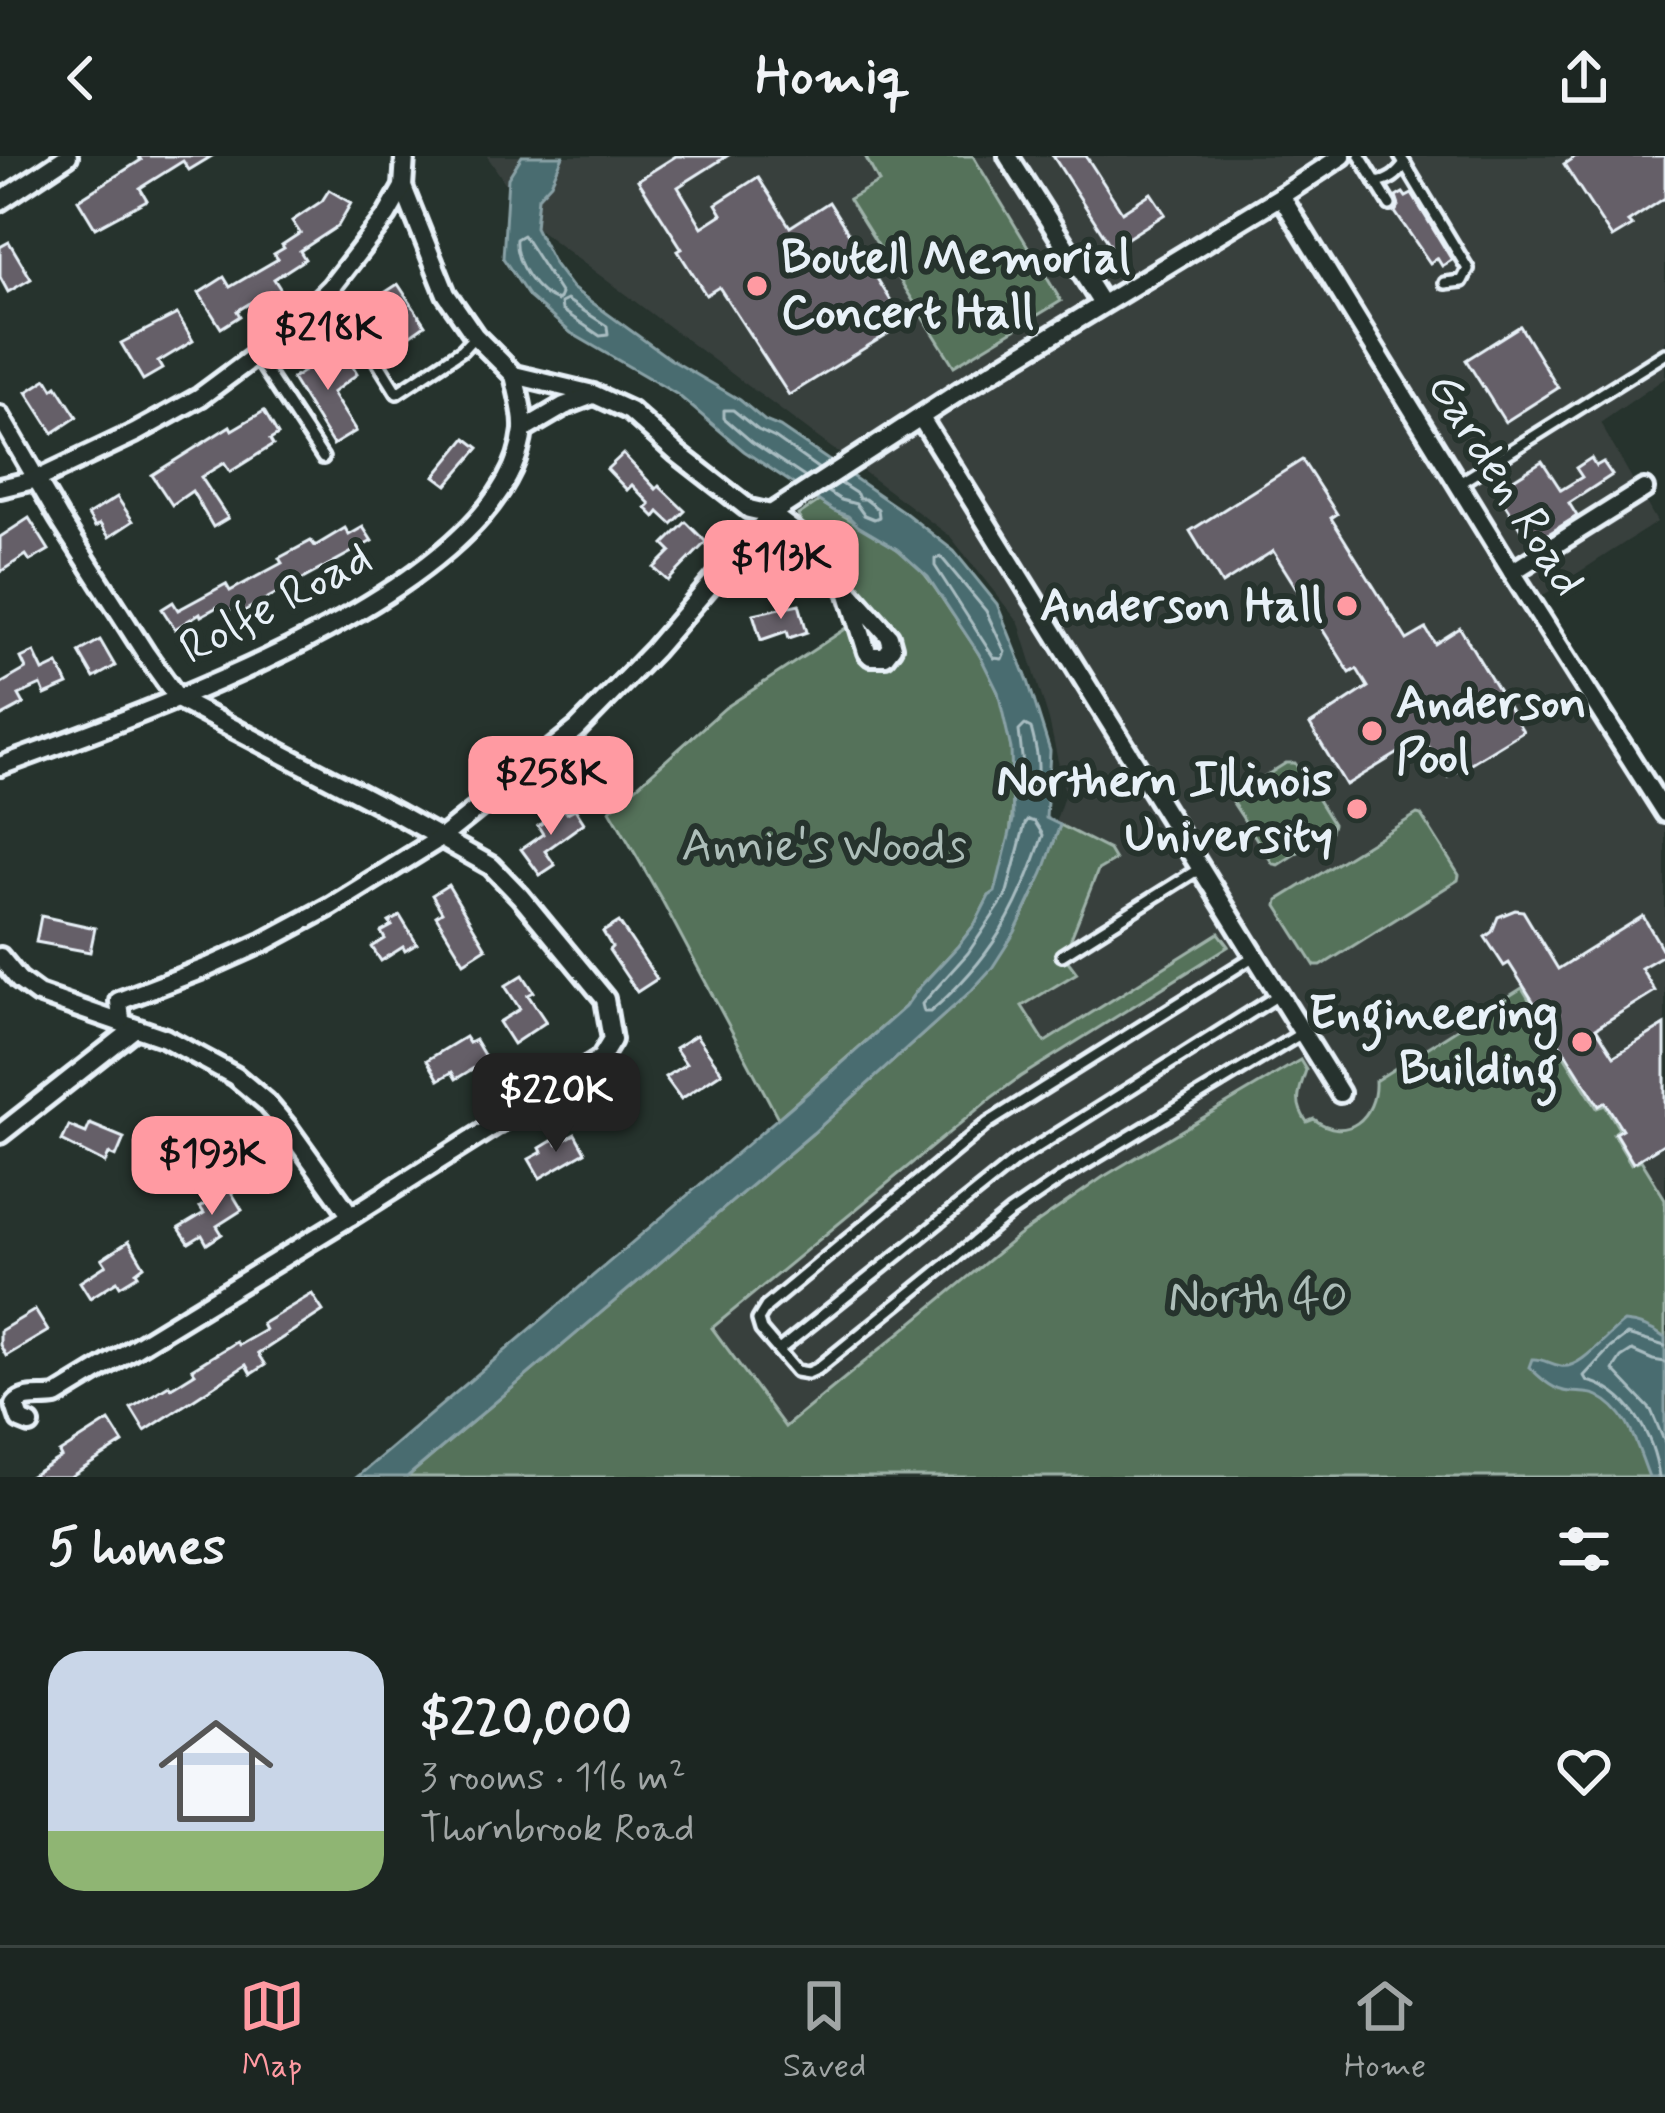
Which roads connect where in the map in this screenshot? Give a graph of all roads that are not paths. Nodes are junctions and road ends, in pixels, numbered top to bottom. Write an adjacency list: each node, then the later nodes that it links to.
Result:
1 (405, 156): 8 (street)
2 (1008, 156): 14 (street)
3 (1342, 156): 9 (street)
4 (1360, 156): 7 (lane)
5 (59, 159): 10 (street)
6 (1403, 160): 7 (lane); 12 (lane)
7 (1376, 183): 11 (lane)
8 (403, 187): 13 (street); 15 (street)
9 (1281, 196): 14 (street); 25 (street, Garden Road)
10 (0, 201)
11 (1390, 205)
12 (1445, 283)
13 (331, 287): 15 (lane); 17 (street)
14 (1102, 304): 21 (street)
15 (476, 336): 18 (street)
16 (1665, 354): 25 (lane)
17 (256, 356): 23 (lane); 24 (street)
18 (514, 376): 19 (street); 22 (street, Rolfe Road)
19 (593, 394): 22 (street); 28 (street)
20 (0, 416): 24 (street)
21 (920, 418): 28 (street); 35 (street)
22 (523, 430): 31 (street, Rolfe Road)
23 (323, 458)
24 (38, 478): 26 (street); 31 (street)
25 (1458, 484): 29 (street, Garden Road)
26 (0, 488)
27 (1644, 489): 29 (street)
28 (771, 514): 30 (street); 34 (street)
29 (1511, 572): 33 (street, Garden Road)
30 (849, 594)
31 (179, 700): 32 (street, Rolfe Road); 34 (street)
32 (0, 766)
33 (1665, 813)
34 (442, 837): 40 (street); 44 (street)
35 (1202, 867): 36 (lane); 37 (street)
36 (1062, 955)
37 (1256, 956): 39 (street); 45 (lane)
38 (0, 957): 40 (street)
39 (1280, 994): 41 (street); 45 (lane)
40 (127, 1025): 43 (street); 44 (street)
41 (1304, 1032): 42 (street); 45 (lane)
42 (1340, 1094)
43 (0, 1134)
44 (351, 1216): 46 (street)
45 (779, 1350)
46 (30, 1424)

